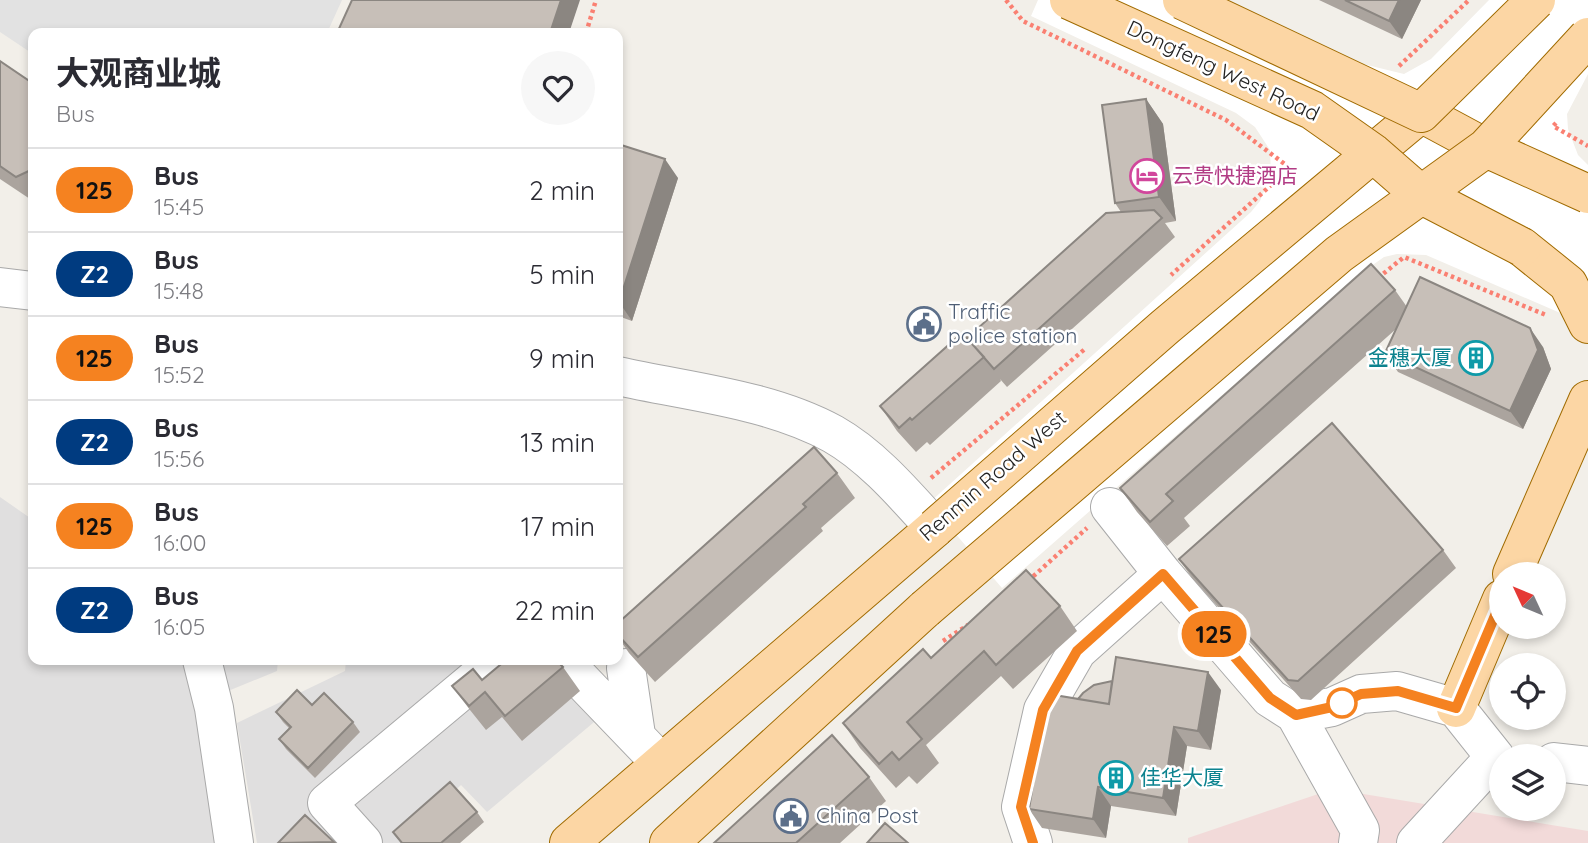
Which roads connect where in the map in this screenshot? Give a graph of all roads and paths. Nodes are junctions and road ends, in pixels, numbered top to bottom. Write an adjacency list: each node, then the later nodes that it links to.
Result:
1 (596, 0): 7 (path)
2 (1006, 0): 19 (path)
3 (1069, 0): 14 (main road, Dongfeng West Road, bridge)
4 (1182, 0): 10 (main road, bridge)
5 (1469, 0): 9 (path)
6 (1536, 0): 10 (main road, Renmin Road West, bridge)
7 (588, 28)
8 (1588, 37): 13 (main road, bridge)
9 (1388, 61)
10 (1421, 113): 13 (main road); 14 (main road, Renmin Road West)
11 (1562, 116): 12 (path)
12 (1588, 146)
13 (1486, 148): 15 (main road, bridge); 16 (main road, bridge)
14 (1373, 153): 15 (main road, Dongfeng West Road, bridge); 28 (main road, Renmin Road West, bridge)
15 (1420, 194): 17 (main road, Dongfeng West Road, bridge); 48 (main road, bridge)
16 (1588, 194)
17 (1521, 247): 18 (main road, Dongfeng West Road); 22 (main road)
18 (1588, 276)
19 (1166, 280)
20 (0, 287): 21 (street)
21 (28, 290)
22 (1588, 324)
23 (1093, 342): 26 (path)
24 (623, 377): 26 (street)
25 (1588, 400): 29 (main road)
26 (908, 498): 28 (street)
27 (1110, 507): 30 (street)
28 (935, 528): 39 (main road, Renmin Road West)
29 (1517, 562)
30 (1163, 574): 37 (street); 49 (street)
31 (1489, 628): 36 (main road)
32 (203, 665): 45 (street)
33 (492, 665): 46 (street)
34 (567, 665): 39 (street)
35 (626, 668): 39 (street)
36 (1456, 708): 37 (street); 38 (street)
37 (1296, 715): 43 (street)
38 (1489, 746)
39 (648, 748): 47 (main road, Renmin Road West)
40 (1566, 763): 42 (street)
41 (1489, 766): 44 (street)
42 (1588, 766)
43 (1359, 836): 44 (street)
44 (1417, 842)
45 (234, 843)
46 (363, 843)
47 (569, 843)
48 (669, 843)
49 (1034, 843)

